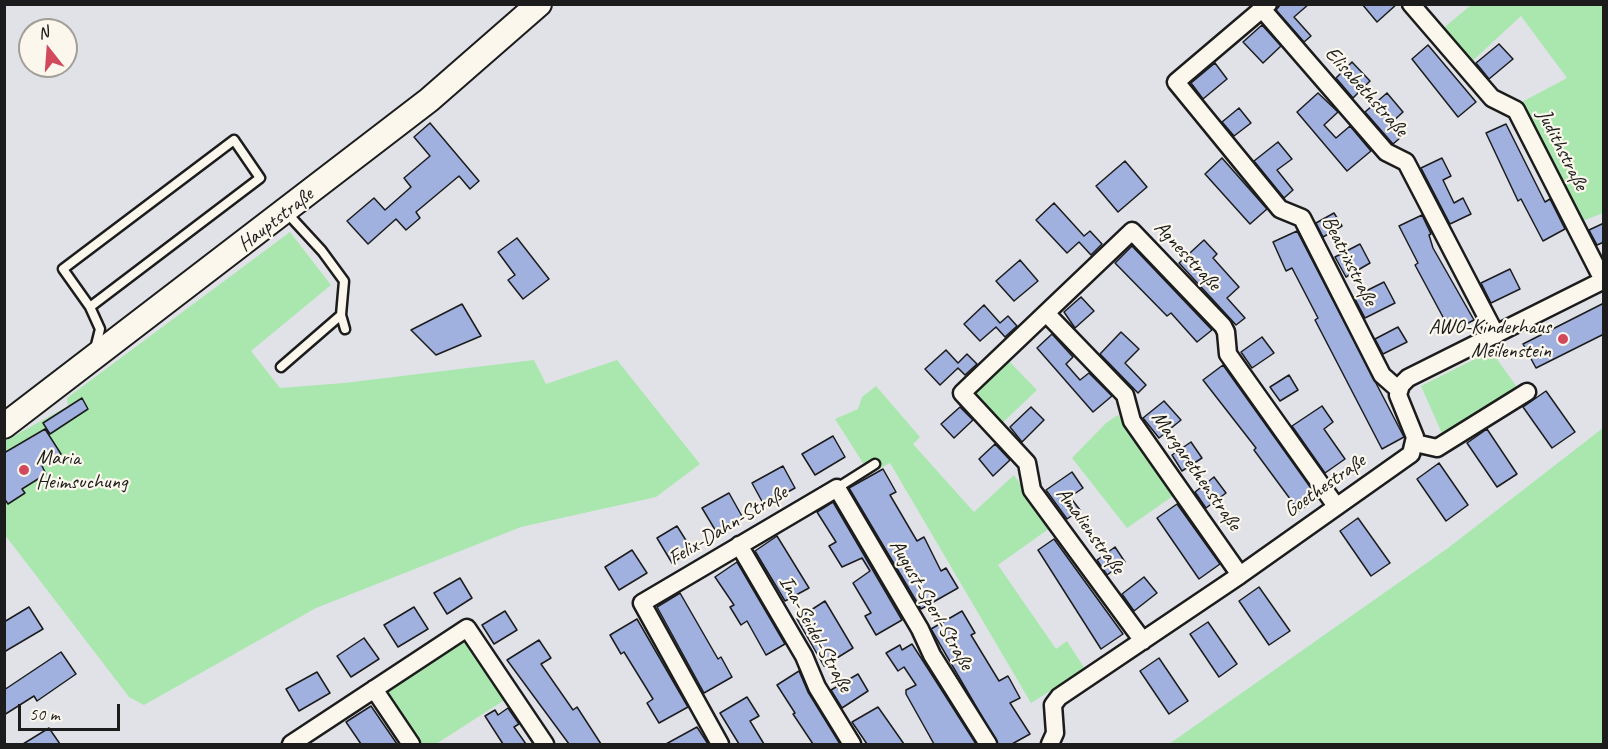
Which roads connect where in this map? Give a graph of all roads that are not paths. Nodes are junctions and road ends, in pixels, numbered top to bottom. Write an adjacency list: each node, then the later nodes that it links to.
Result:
1 (540, 4): 4 (street, Hauptstraße)
2 (1411, 4): 5 (street, Judithstraße)
3 (1265, 7): 10 (street, Elisabethstraße); 13 (street, Beatrixstraße)
4 (286, 212): 8 (lane); 11 (street, Hauptstraße)
5 (1603, 280): 10 (street)
6 (90, 307): 6 (lane); 11 (lane)
7 (1046, 313): 15 (street, Agnesstraße); 20 (street, Agnesstraße); 22 (street, Margarethenstraße)
8 (341, 315): 9 (lane); 12 (lane)
9 (345, 329)
10 (1496, 335): 13 (street)
11 (92, 361): 16 (street, Hauptstraße)
12 (281, 367)
13 (1399, 390): 17 (street)
14 (1527, 392): 17 (street)
15 (962, 393): 23 (street, Amalienstraße)
16 (4, 426)
17 (1415, 443): 20 (street, Goethestraße)
18 (875, 464): 19 (lane)
19 (837, 488): 21 (street, Felix-Dahn-Straße); 30 (street, August-Sperl-Straße)
20 (1336, 506): 22 (street, Goethestraße)
21 (739, 545): 28 (street, Felix-Dahn-Straße); 29 (street, Ina-Seidel-Straße)
22 (1240, 575): 23 (street, Goethestraße)
23 (1143, 640): 31 (street, Goethestraße)
24 (374, 690): 25 (street); 26 (street); 27 (street)
25 (291, 744)
26 (411, 744)
27 (545, 744)
28 (720, 744)
29 (852, 744)
30 (988, 744)
31 (1050, 744)

